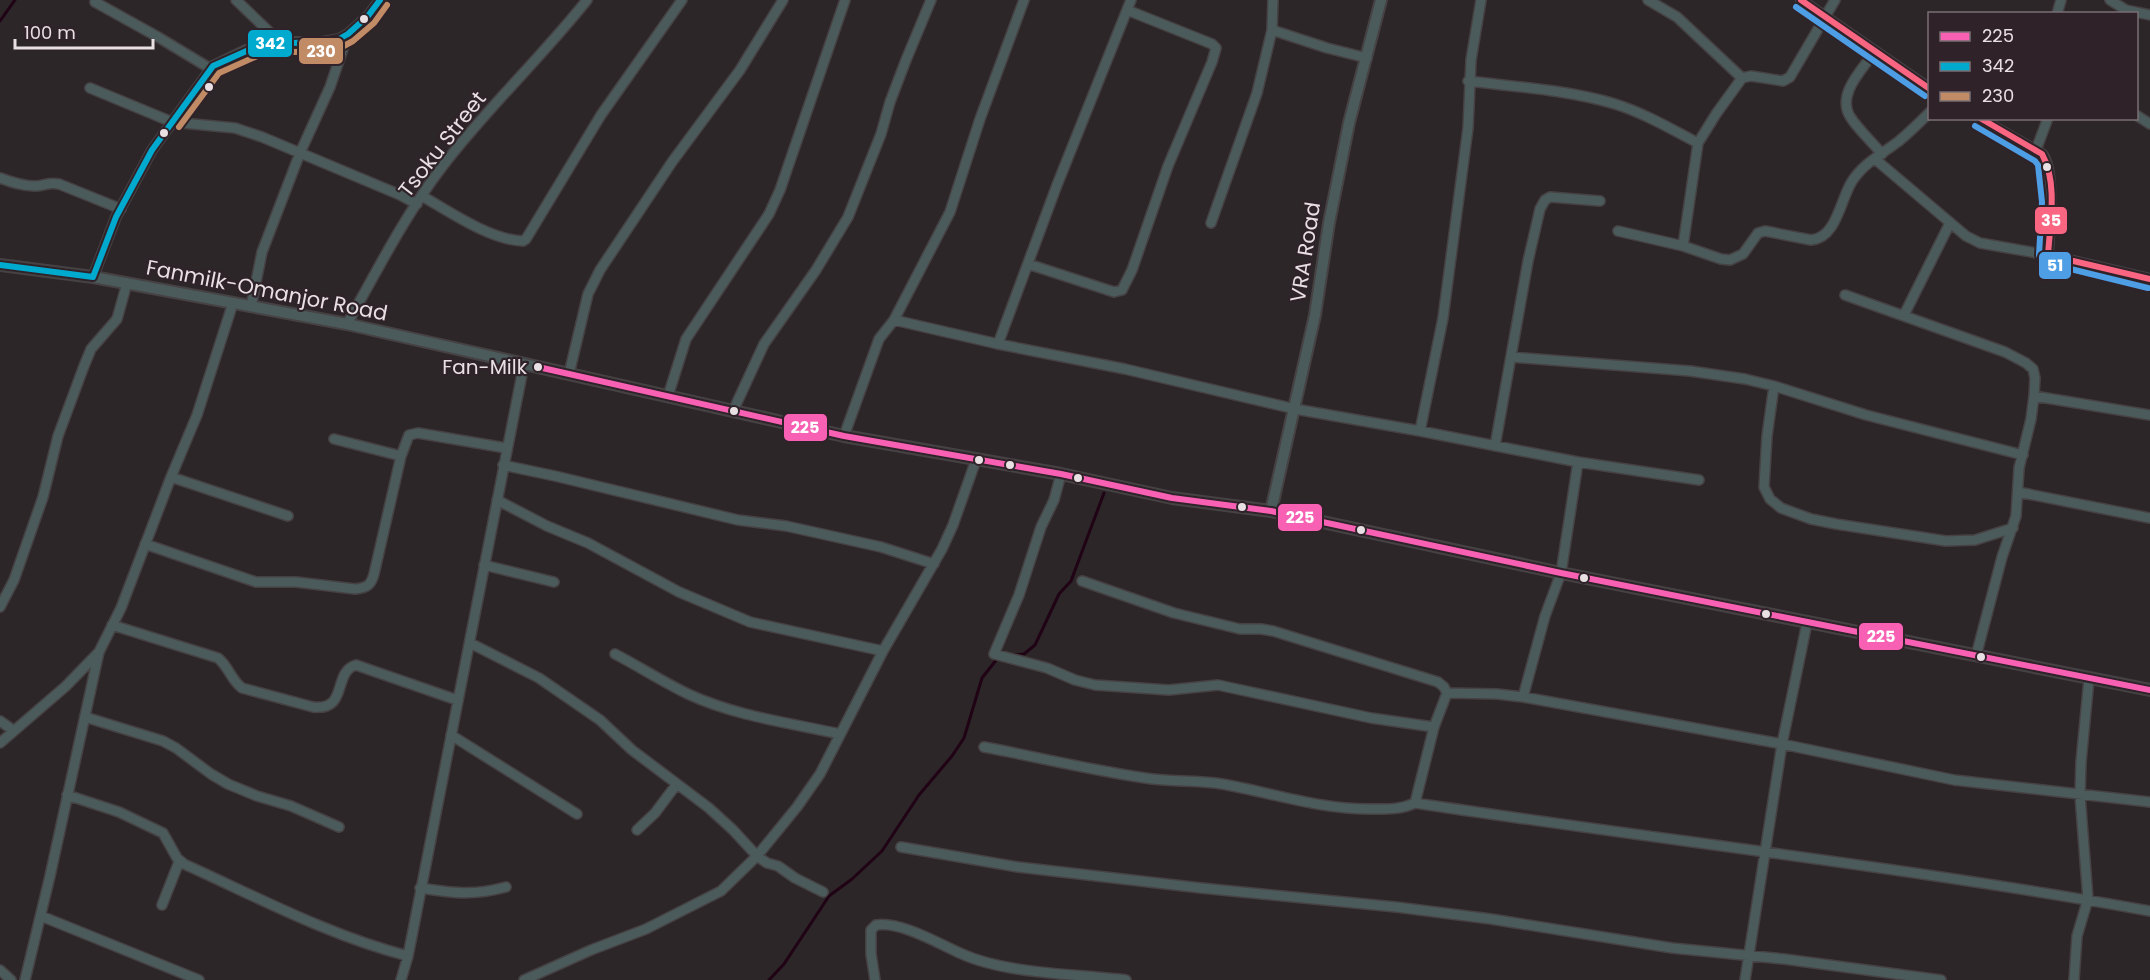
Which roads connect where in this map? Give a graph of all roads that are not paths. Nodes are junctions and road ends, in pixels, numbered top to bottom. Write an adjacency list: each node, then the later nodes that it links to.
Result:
1 (236, 0): 23 (street)
2 (380, 0): 22 (street)
3 (586, 0): 40 (street, Tsoku Street)
4 (682, 0): 40 (street)
5 (783, 0): 62 (street)
6 (845, 0): 64 (street)
7 (931, 0): 67 (street)
8 (1024, 0): 57 (street)
9 (1131, 0): 18 (street)
10 (1272, 0): 21 (street)
11 (1381, 0): 25 (street, VRA Road)
12 (1481, 0): 28 (street)
13 (1648, 0): 27 (street)
14 (1801, 0): 20 (street)
15 (1835, 0): 20 (street)
16 (2110, 0): 19 (street)
17 (95, 2): 26 (street)
18 (1127, 10): 48 (street); 48 (street)
19 (2136, 12)
20 (1824, 16): 24 (street); 27 (street)
21 (1272, 30): 25 (street); 44 (street)
22 (348, 34): 23 (street); 37 (street)
23 (280, 42): 26 (street)
24 (1875, 51): 30 (street); 38 (street)
25 (1367, 58): 66 (street, VRA Road)
26 (211, 69): 34 (street)
27 (1742, 78): 35 (street)
28 (1468, 81): 35 (street); 69 (street)
29 (90, 88): 34 (street)
30 (1928, 88)
31 (1928, 113): 38 (street)
32 (1983, 120): 36 (street)
33 (2047, 120): 36 (street)
34 (172, 122): 37 (street); 42 (street)
35 (1698, 143): 46 (street)
36 (2036, 150): 47 (street)
37 (300, 153): 40 (street); 55 (street)
38 (1878, 156): 43 (street); 46 (street)
39 (0, 178): 42 (street)
40 (419, 200): 58 (street, Tsoku Street)
41 (1600, 201): 60 (street)
42 (121, 209): 50 (street)
43 (1950, 222): 47 (street); 56 (street)
44 (1211, 223)
45 (1618, 231): 46 (street)
46 (1683, 246)
47 (2048, 255): 51 (street)
48 (1028, 264): 59 (street)
49 (0, 265): 50 (street, Fanmilk-Omanjor Road)
50 (93, 278): 52 (street, Fanmilk-Omanjor Road)
51 (2150, 279)
52 (127, 283): 54 (street, Fanmilk-Omanjor Road); 94 (street)
53 (1845, 295): 56 (street)
54 (232, 303): 55 (street, Fanmilk-Omanjor Road); 80 (street)
55 (251, 307): 58 (street, Fanmilk-Omanjor Road)
56 (1904, 315): 65 (street)
57 (894, 320): 59 (street); 70 (street)
58 (347, 324): 61 (street, Fanmilk-Omanjor Road)
59 (998, 344): 66 (street)
60 (1511, 357): 63 (street); 72 (street)
61 (524, 364): 62 (street, Fanmilk-Omanjor Road); 73 (street)
62 (569, 374): 64 (street, Fanmilk-Omanjor Road)
63 (1774, 386): 74 (street); 87 (street)
64 (668, 396): 67 (street, Fanmilk-Omanjor Road)
65 (2034, 396): 68 (street); 74 (street)
66 (1295, 409): 69 (street); 84 (street, VRA Road)
67 (733, 411): 70 (street, Fanmilk-Omanjor Road)
68 (2150, 415)
69 (1420, 431): 72 (street)
70 (844, 436): 76 (street, Fanmilk-Omanjor Road)
71 (334, 439): 75 (street)
72 (1495, 446): 77 (street)
73 (507, 448): 75 (street); 78 (street)
74 (2023, 455): 82 (street)
75 (401, 456): 88 (street)
76 (976, 460): 79 (street, Fanmilk-Omanjor Road); 89 (street)
77 (1578, 462): 81 (street); 91 (street)
78 (503, 465): 83 (street); 89 (street)
79 (1061, 474): 84 (street, Fanmilk-Omanjor Road); 109 (street)
80 (171, 477): 85 (street); 88 (street)
81 (1699, 480)
82 (2018, 492): 86 (street); 87 (street)
83 (497, 500): 90 (street); 98 (street)
84 (1271, 511): 91 (street, Fanmilk-Omanjor Road)
85 (288, 516)
86 (2150, 518)
87 (2013, 528): 101 (street)
88 (145, 544): 96 (street)
89 (934, 564): 98 (street)
90 (484, 566): 93 (street); 97 (street)
91 (1561, 573): 95 (street, Fanmilk-Omanjor Road); 105 (street)
92 (1082, 581): 104 (street)
93 (554, 582)
94 (0, 607)
95 (1808, 623): 101 (street, Fanmilk-Omanjor Road); 114 (street)
96 (112, 625): 99 (street); 106 (street)
97 (470, 643): 106 (street); 116 (street)
98 (883, 651): 111 (street)
99 (99, 652): 107 (street); 110 (street)
100 (615, 654): 111 (street)
101 (1976, 656): 102 (street, Fanmilk-Omanjor Road)
102 (2089, 679): 103 (street, Fanmilk-Omanjor Road); 118 (street)
103 (2150, 690)
104 (1448, 693): 105 (street); 109 (street)
105 (1523, 697): 114 (street)
106 (457, 700): 112 (street)
107 (85, 717): 117 (street); 122 (street)
108 (0, 721): 110 (street)
109 (1434, 727): 120 (street)
110 (14, 732): 113 (street)
111 (840, 734): 126 (street)
112 (451, 735): 121 (street); 129 (street)
113 (0, 743)
114 (1782, 744): 118 (street); 125 (street)
115 (984, 747): 120 (street)
116 (676, 785): 123 (street); 126 (street)
117 (67, 795): 127 (street); 134 (street)
118 (2080, 795): 119 (street); 131 (street)
119 (2150, 802)
120 (1415, 803): 125 (street)
121 (577, 814)
122 (339, 827)
123 (637, 830)
124 (902, 847): 136 (street)
125 (1764, 852): 131 (street); 136 (street)
126 (757, 856): 130 (street); 142 (street)
127 (179, 862): 132 (street); 135 (street)
128 (506, 887): 129 (street)
129 (420, 888): 135 (street)
130 (823, 892)
131 (2088, 899): 133 (street); 147 (street)
132 (162, 904)
133 (2150, 910)
134 (41, 916): 139 (street); 140 (street)
135 (408, 956): 141 (street)
136 (1748, 956): 145 (street); 146 (street)
137 (0, 970): 138 (street)
138 (11, 980)
139 (26, 980)
140 (199, 980)
141 (401, 980)
142 (524, 980)
143 (875, 980): 144 (street)
144 (1126, 980)
145 (1745, 980)
146 (1941, 980)
147 (2074, 980)

